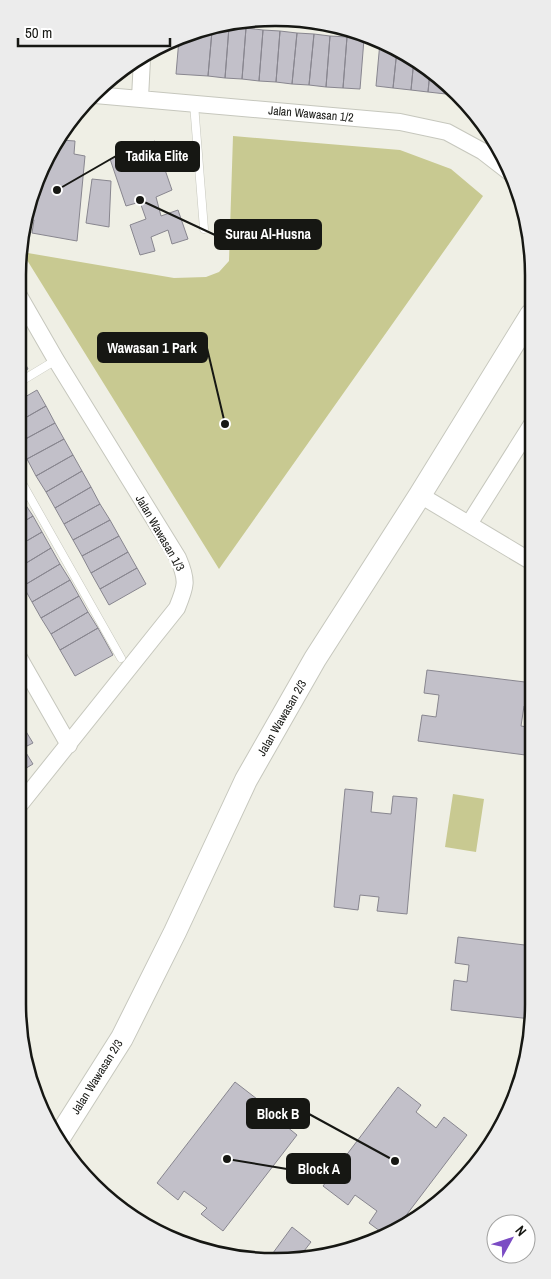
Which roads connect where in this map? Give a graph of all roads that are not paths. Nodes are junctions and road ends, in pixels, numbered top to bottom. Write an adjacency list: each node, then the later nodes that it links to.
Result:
1 (142, 65): 3 (street)
2 (103, 96): 3 (street, Jalan Wawasan 1/2)
3 (140, 98): 4 (street, Jalan Wawasan 1/2)
4 (194, 104): 5 (street, Jalan Wawasan 1/2); 6 (lane)
5 (486, 145)
6 (204, 229)
7 (26, 308): 9 (street, Jalan Wawasan 1/3)
8 (525, 326): 13 (street, Jalan Wawasan 2/3)
9 (56, 360): 10 (lane); 18 (street, Jalan Wawasan 1/3)
10 (26, 378)
11 (525, 435): 14 (street)
12 (26, 490): 16 (lane)
13 (420, 495): 14 (street); 20 (street, Jalan Wawasan 2/3)
14 (469, 524): 15 (street)
15 (525, 558)
16 (121, 658)
17 (26, 670): 18 (street)
18 (69, 745): 19 (street, Jalan Wawasan 1/3)
19 (26, 797)
20 (62, 1132)

